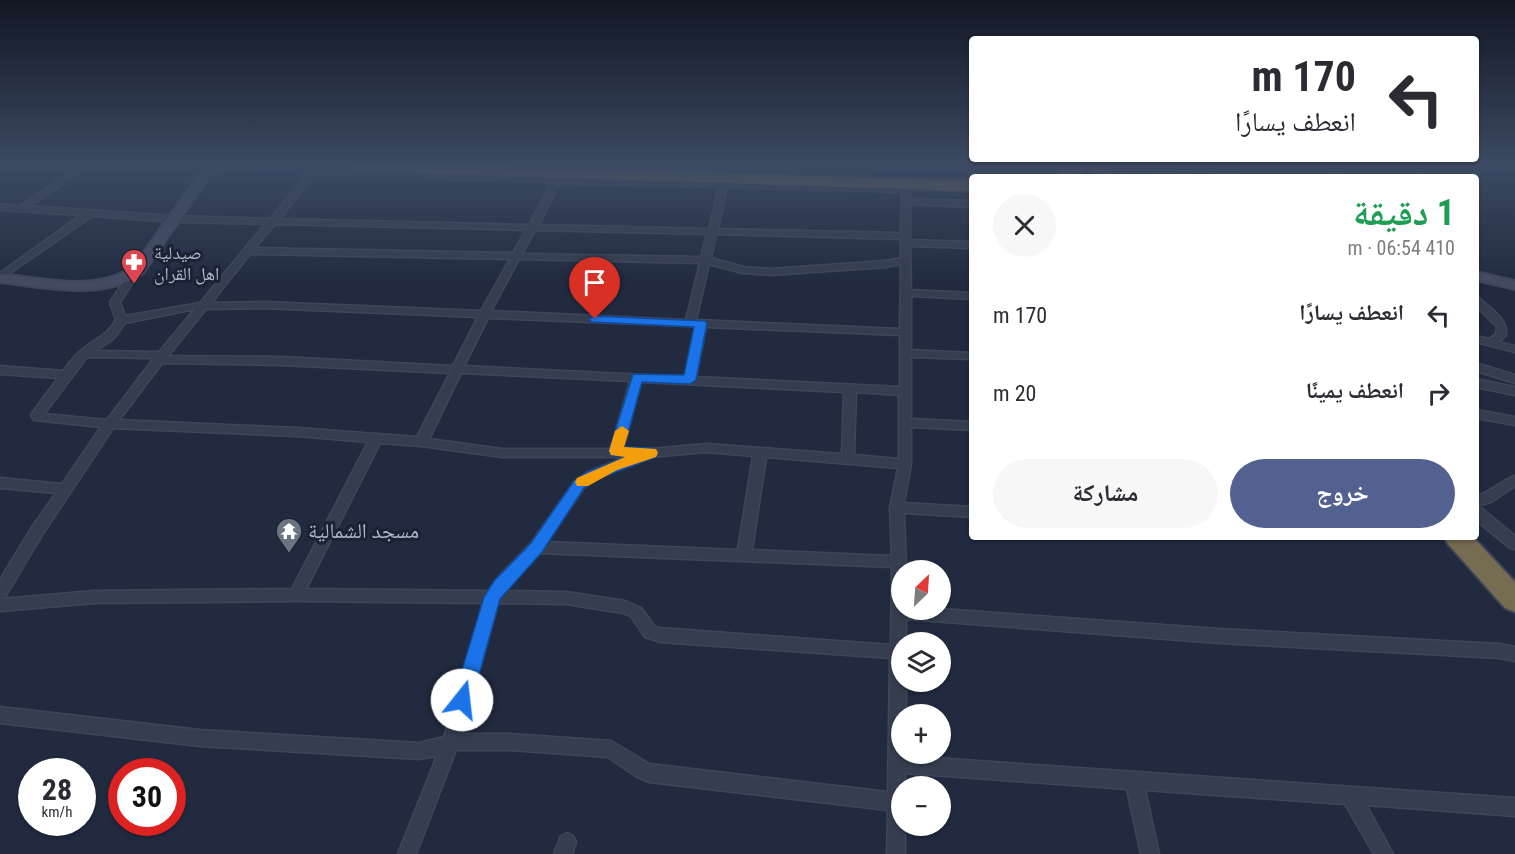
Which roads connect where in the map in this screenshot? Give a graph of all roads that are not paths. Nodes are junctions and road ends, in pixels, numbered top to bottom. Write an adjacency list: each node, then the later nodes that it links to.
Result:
1 (26, 206): 8 (street)
2 (182, 206): 10 (street)
3 (285, 206): 11 (street)
4 (544, 206): 12 (street)
5 (718, 206): 13 (street)
6 (906, 206): 14 (street)
7 (0, 207): 8 (street)
8 (21, 209): 9 (street)
9 (89, 214): 10 (street); 22 (street)
10 (174, 219): 11 (street); 20 (street)
11 (272, 222): 12 (street); 16 (street)
12 (532, 228): 13 (street); 17 (street)
13 (712, 231): 14 (street); 18 (street)
14 (906, 240): 15 (street); 19 (street)
15 (969, 245)
16 (249, 251): 17 (street); 26 (street)
17 (516, 256): 18 (street); 28 (street)
18 (707, 260): 19 (street); 30 (street)
19 (906, 260): 24 (street)
20 (132, 276): 22 (street); 29 (street)
21 (1479, 277): 23 (street)
22 (0, 278)
23 (1515, 285)
24 (906, 293): 25 (street); 31 (street)
25 (969, 296)
26 (203, 305): 28 (street); 29 (street); 38 (street)
27 (1479, 305): 33 (street)
28 (484, 313): 30 (street); 41 (street)
29 (121, 320): 36 (street)
30 (695, 323): 31 (street); 45 (street)
31 (905, 332): 35 (street)
32 (1479, 340): 33 (street)
33 (1491, 343): 34 (street)
34 (1515, 349)
35 (905, 353): 37 (street); 48 (street)
36 (84, 354): 38 (street); 42 (street)
37 (969, 356)
38 (161, 357): 41 (street); 52 (street)
39 (1479, 368): 44 (street)
40 (0, 370): 42 (street)
41 (456, 370): 43 (street); 56 (street)
42 (67, 375): 52 (street)
43 (637, 377): 45 (street); 57 (street)
44 (1515, 379)
45 (690, 380): 47 (street)
46 (1479, 384): 49 (street)
47 (850, 388): 48 (street); 60 (street)
48 (905, 391): 53 (street)
49 (1515, 391)
50 (1479, 415): 51 (street)
51 (1515, 421)
52 (110, 423): 55 (street); 64 (street)
53 (905, 423): 54 (street); 61 (street)
54 (969, 426)
55 (376, 439): 56 (street); 76 (street)
56 (421, 442): 57 (street)
57 (616, 451): 58 (street)
58 (651, 453): 59 (street); 71 (street)
59 (760, 453): 60 (street); 72 (street)
60 (848, 460): 61 (street)
61 (905, 464): 66 (street)
62 (1515, 481): 65 (street)
63 (0, 483): 64 (street)
64 (65, 489): 75 (street)
65 (1479, 500)
66 (897, 508): 67 (street); 73 (street)
67 (969, 512)
68 (1479, 514): 70 (street)
69 (1460, 540): 78 (highway)
70 (1515, 544)
71 (536, 548): 72 (street); 77 (street)
72 (744, 557): 74 (street)
73 (899, 560)
74 (891, 562)
75 (0, 593)
76 (296, 595): 77 (street); 79 (street)
77 (492, 597): 81 (street); 84 (street)
78 (1515, 600)
79 (0, 605)
80 (951, 616): 82 (street)
81 (891, 651)
82 (1514, 655)
83 (0, 715): 84 (street)
84 (451, 742): 89 (street); 92 (street)
85 (898, 764): 86 (street); 87 (street)
86 (898, 776)
87 (1134, 780): 88 (street); 94 (street)
88 (1349, 794): 90 (street); 95 (street)
89 (891, 801)
90 (1515, 807)
91 (897, 836): 93 (street)
92 (407, 854)
93 (896, 854)
94 (1150, 854)
95 (1384, 854)

